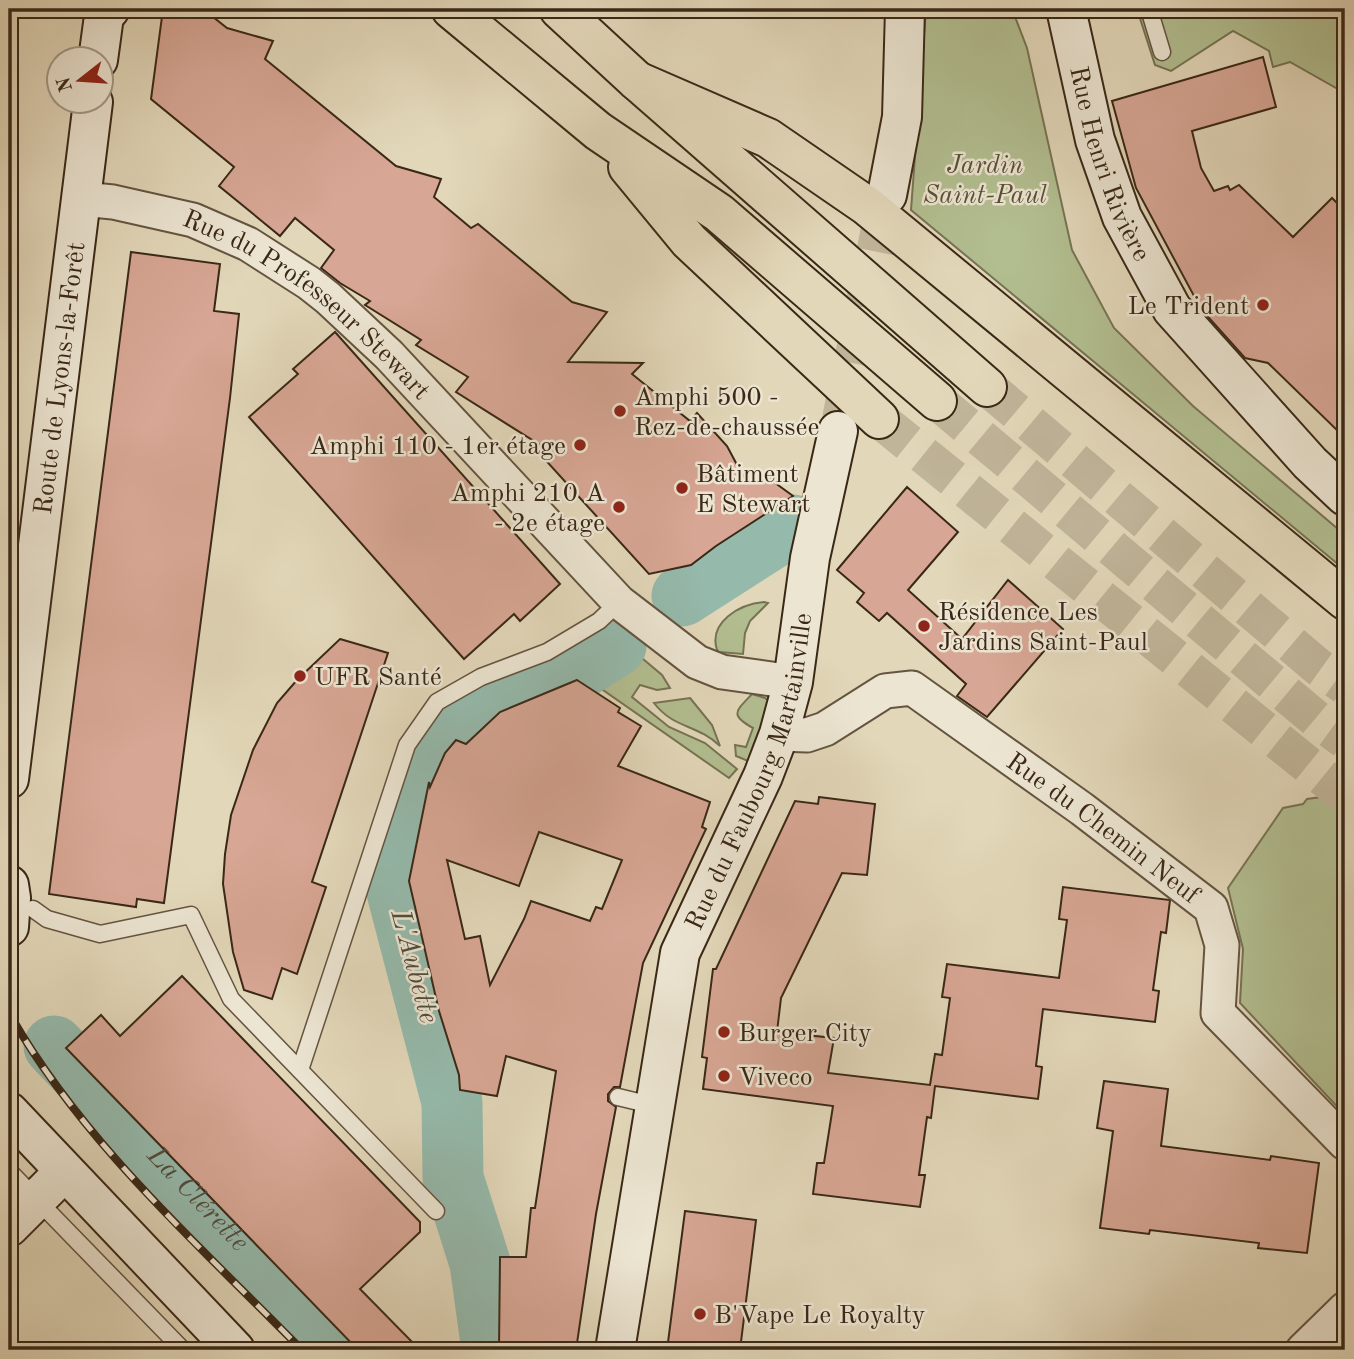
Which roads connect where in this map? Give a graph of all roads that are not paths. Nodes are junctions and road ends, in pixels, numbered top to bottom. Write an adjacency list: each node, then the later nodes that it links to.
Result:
1 (451, 9): 11 (highway)
2 (559, 9): 9 (highway)
3 (905, 9): 12 (street)
4 (1066, 9): 18 (street, Rue Henri Rivière)
5 (1149, 9): 8 (lane)
6 (105, 11): 7 (street)
7 (101, 46)
8 (1162, 52)
9 (637, 81): 14 (highway); 19 (highway)
10 (91, 116): 13 (street, Route de Lyons-la-Forêt)
11 (598, 131): 15 (highway); 16 (highway)
12 (887, 195)
13 (82, 199): 20 (street, Rue du Professeur Stewart); 23 (street, Route de Lyons-la-Forêt)
14 (987, 387)
15 (936, 401)
16 (879, 419)
17 (838, 431): 21 (street, Rue du Faubourg Martainville)
18 (1345, 496)
19 (1345, 600)
20 (619, 601): 21 (street, Rue du Professeur Stewart); 25 (lane)
21 (793, 682): 22 (street, Rue du Faubourg Martainville)
22 (779, 734): 27 (street, Rue du Faubourg Martainville); 29 (street, Rue du Chemin Neuf)
23 (9, 779)
24 (17, 907): 25 (lane)
25 (300, 1070): 33 (lane)
26 (618, 1097): 27 (lane)
27 (655, 1106): 38 (street, Rue du Faubourg Martainville)
28 (9, 1112): 31 (street)
29 (1345, 1143)
30 (9, 1171): 32 (lane)
31 (64, 1172): 32 (street); 37 (street)
32 (36, 1199): 34 (street); 36 (lane)
33 (436, 1211)
34 (9, 1227)
35 (1345, 1308): 39 (street)
36 (183, 1350)
37 (235, 1350)
38 (615, 1350)
39 (1303, 1350)

